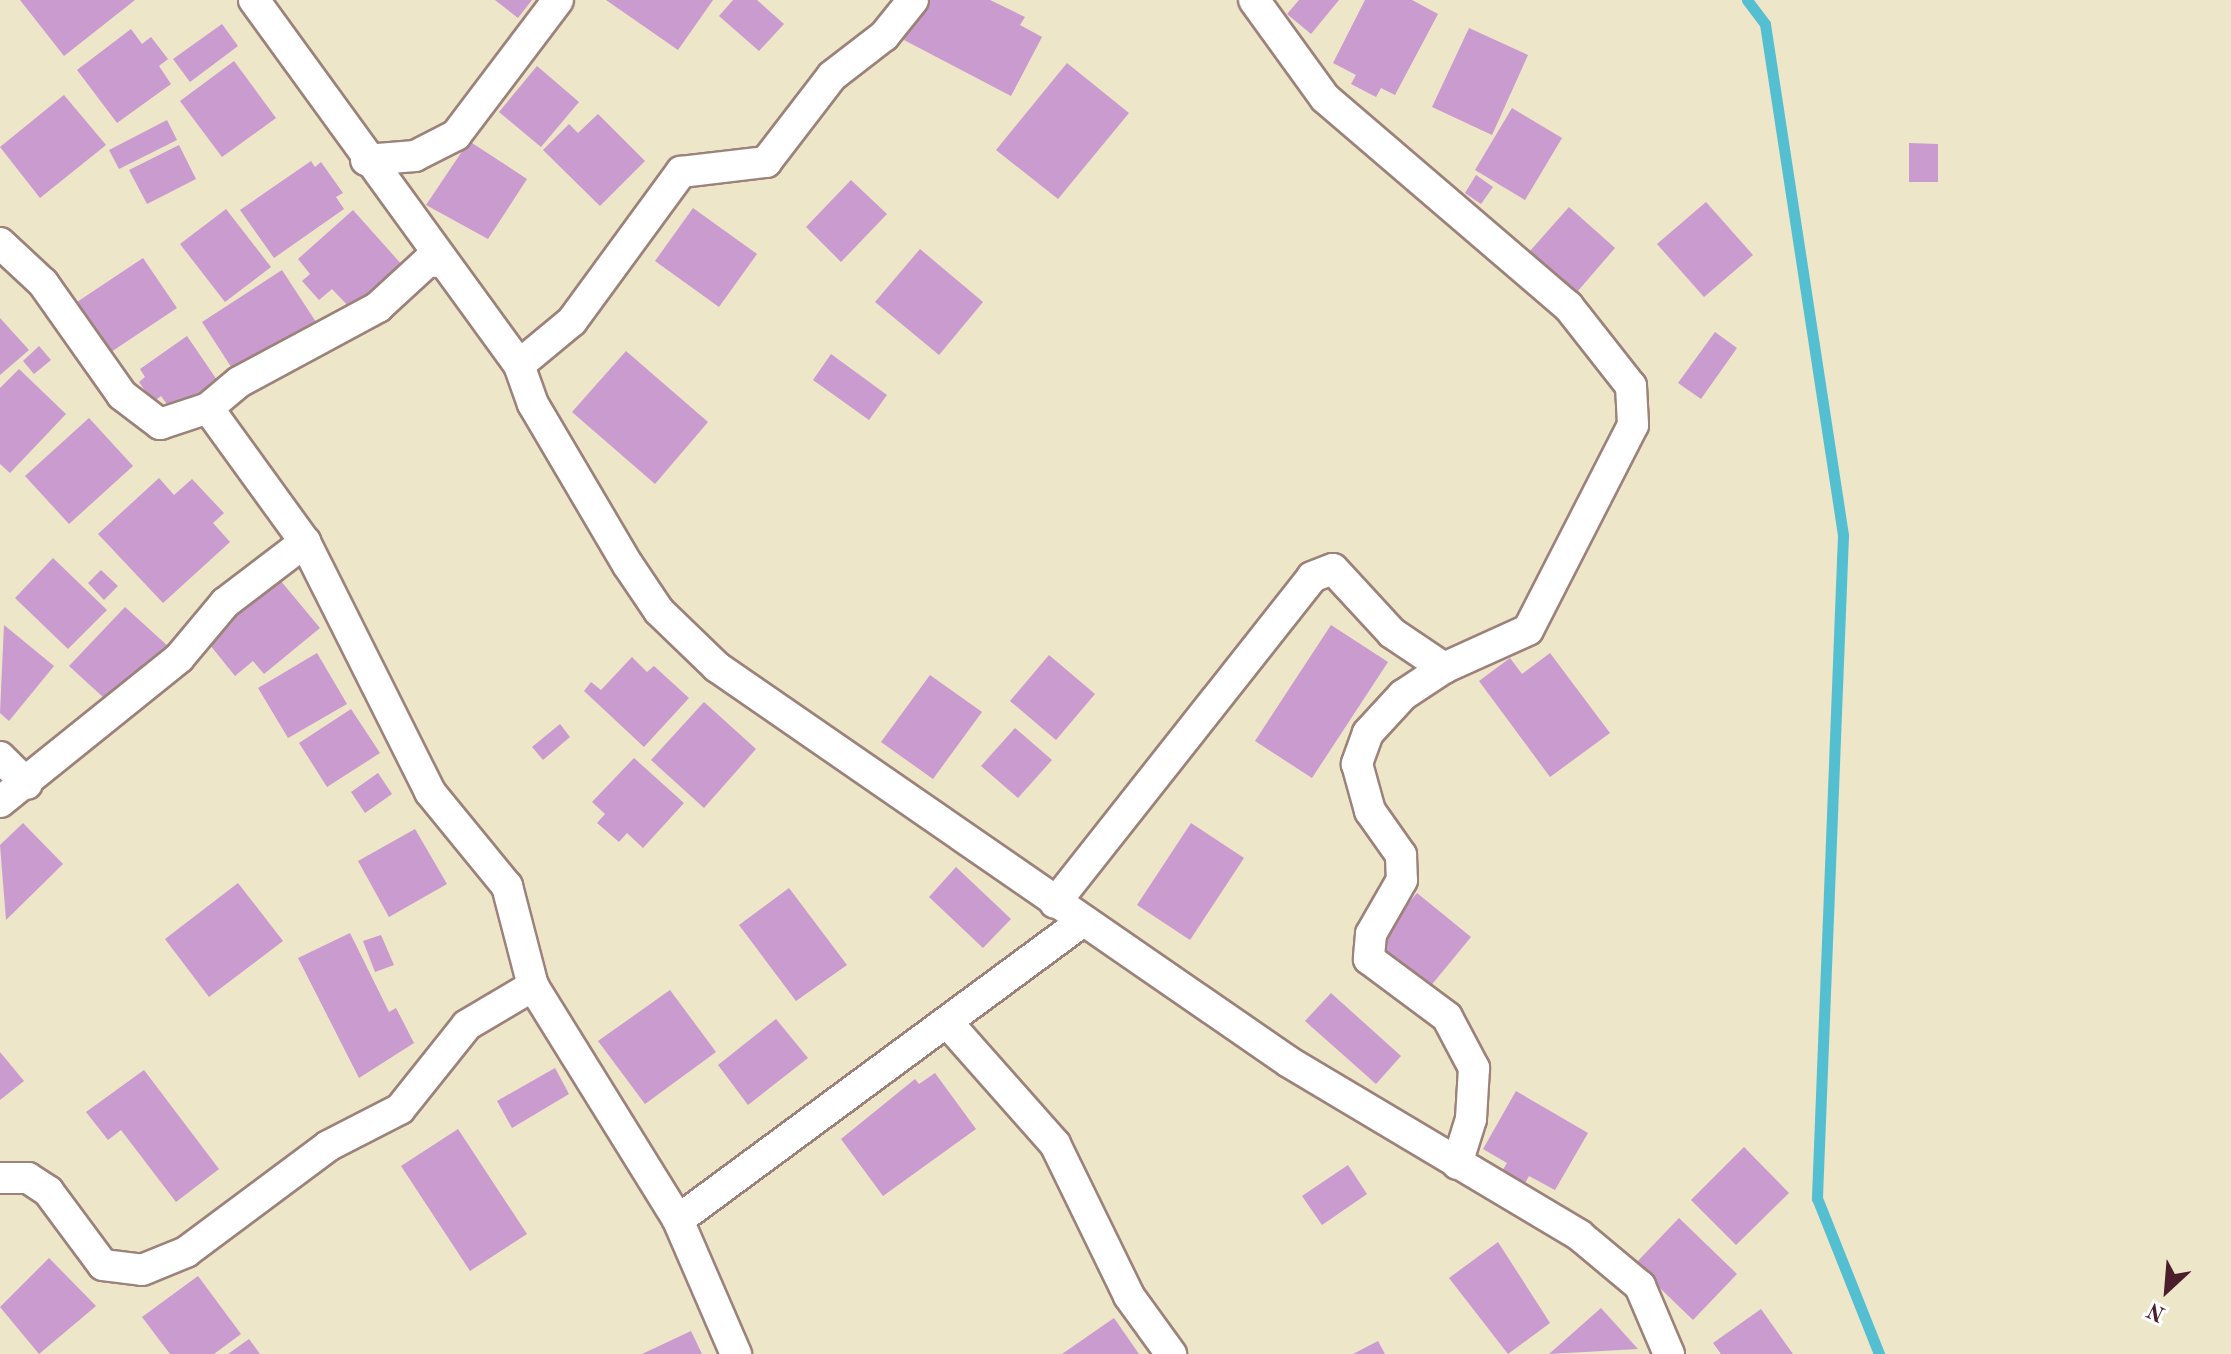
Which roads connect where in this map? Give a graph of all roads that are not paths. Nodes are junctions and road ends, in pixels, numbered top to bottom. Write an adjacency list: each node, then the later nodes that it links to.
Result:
1 (254, 0): 5 (street)
2 (558, 0): 5 (street)
3 (913, 0): 8 (street)
4 (1254, 0): 11 (street)
5 (366, 160): 7 (street)
6 (0, 243): 9 (street)
7 (438, 262): 8 (street); 9 (street)
8 (519, 365): 15 (street)
9 (208, 408): 10 (street)
10 (305, 542): 13 (street); 17 (street)
11 (1444, 668): 15 (street); 19 (street)
12 (0, 757): 13 (street)
13 (27, 784): 14 (street)
14 (0, 802)
15 (1055, 903): 16 (street)
16 (1083, 921): 18 (street); 19 (street)
17 (533, 986): 20 (street); 21 (street)
18 (947, 1022): 21 (street); 23 (street)
19 (1457, 1164): 24 (street)
20 (0, 1178)
21 (678, 1220): 22 (street)
22 (736, 1354)
23 (1171, 1354)
24 (1669, 1354)

